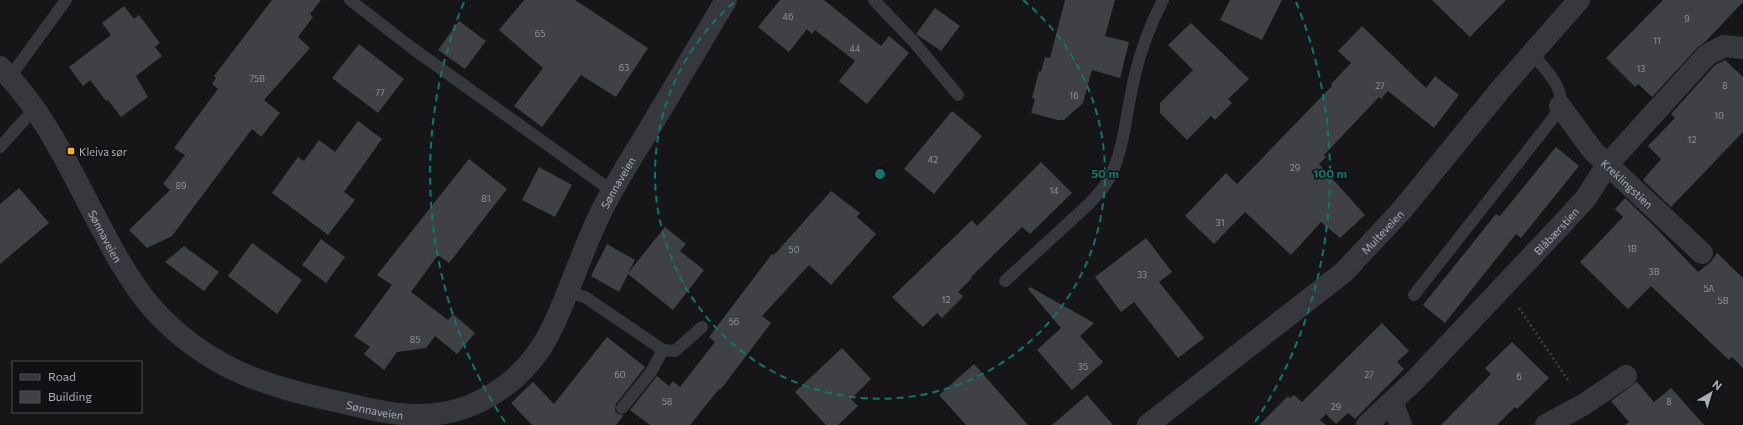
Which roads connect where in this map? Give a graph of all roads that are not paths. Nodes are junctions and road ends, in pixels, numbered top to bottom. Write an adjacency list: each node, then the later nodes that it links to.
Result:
1 (66, 0): 9 (lane)
2 (350, 0): 15 (lane)
3 (726, 0): 15 (street, Sønnaveien)
4 (874, 0): 10 (lane)
5 (1163, 0): 17 (lane)
6 (1579, 0): 8 (street, Multeveien)
7 (1743, 48): 14 (street, Blåbærstien)
8 (1532, 54): 11 (lane); 25 (street, Multeveien)
9 (5, 72): 12 (street, Sønnaveien)
10 (958, 95)
11 (1560, 106): 14 (street, Kreklingstien); 19 (lane)
12 (36, 108): 13 (lane); 18 (street, Sønnaveien)
13 (0, 147)
14 (1607, 165): 16 (street, Kreklingstien); 23 (street, Blåbærstien)
15 (612, 191): 18 (street, Sønnaveien)
16 (1702, 253)
17 (1005, 281)
18 (567, 292): 21 (lane)
19 (1414, 295)
20 (702, 327): 21 (lane)
21 (663, 350): 24 (lane)
22 (1626, 376): 28 (street)
23 (1392, 402): 26 (street, Blåbærstien); 27 (street)
24 (622, 408)
25 (1148, 425)
26 (1367, 425)
27 (1401, 425)
28 (1546, 425)

